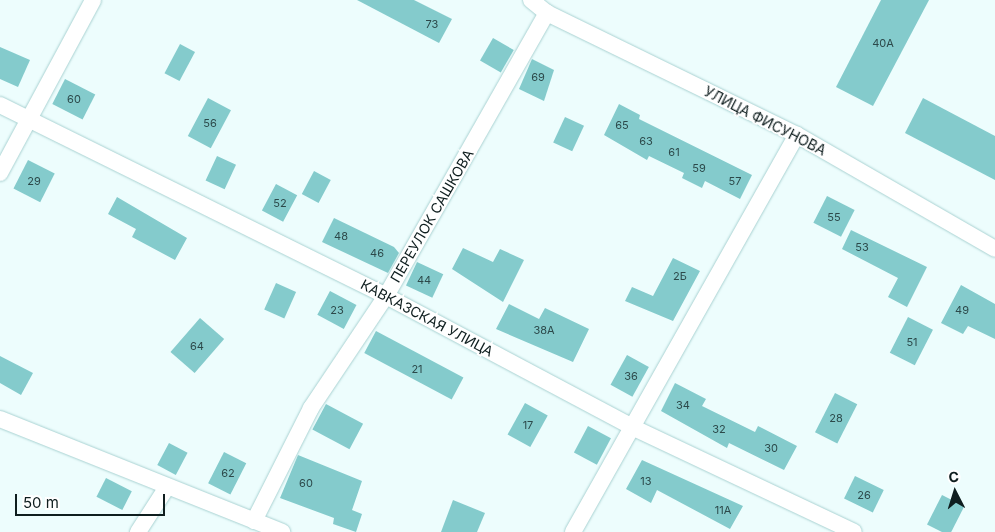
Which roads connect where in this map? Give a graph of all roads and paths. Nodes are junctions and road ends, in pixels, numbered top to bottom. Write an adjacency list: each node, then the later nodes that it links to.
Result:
1 (93, 0): 5 (street)
2 (531, 0): 3 (street, УЛИЦА ФИСУНОВА)
3 (548, 13): 6 (street, УЛИЦА ФИСУНОВА); 9 (street, ПЕРЕУЛОК САШКОВА)
4 (0, 105): 5 (street, КАВКАЗСКАЯ УЛИЦА)
5 (28, 116): 7 (street); 9 (street, КАВКАЗСКАЯ УЛИЦА)
6 (797, 135): 8 (street, УЛИЦА ФИСУНОВА); 11 (street)
7 (0, 173)
8 (995, 249)
9 (386, 296): 11 (street, КАВКАЗСКАЯ УЛИЦА); 13 (street, ПЕРЕУЛОК САШКОВА)
10 (0, 418): 12 (street)
11 (634, 428): 16 (street); 17 (street, КАВКАЗСКАЯ УЛИЦА)
12 (166, 487): 13 (street); 14 (street)
13 (254, 521): 15 (street)
14 (138, 532)
15 (282, 532)
16 (573, 532)
17 (854, 532)

